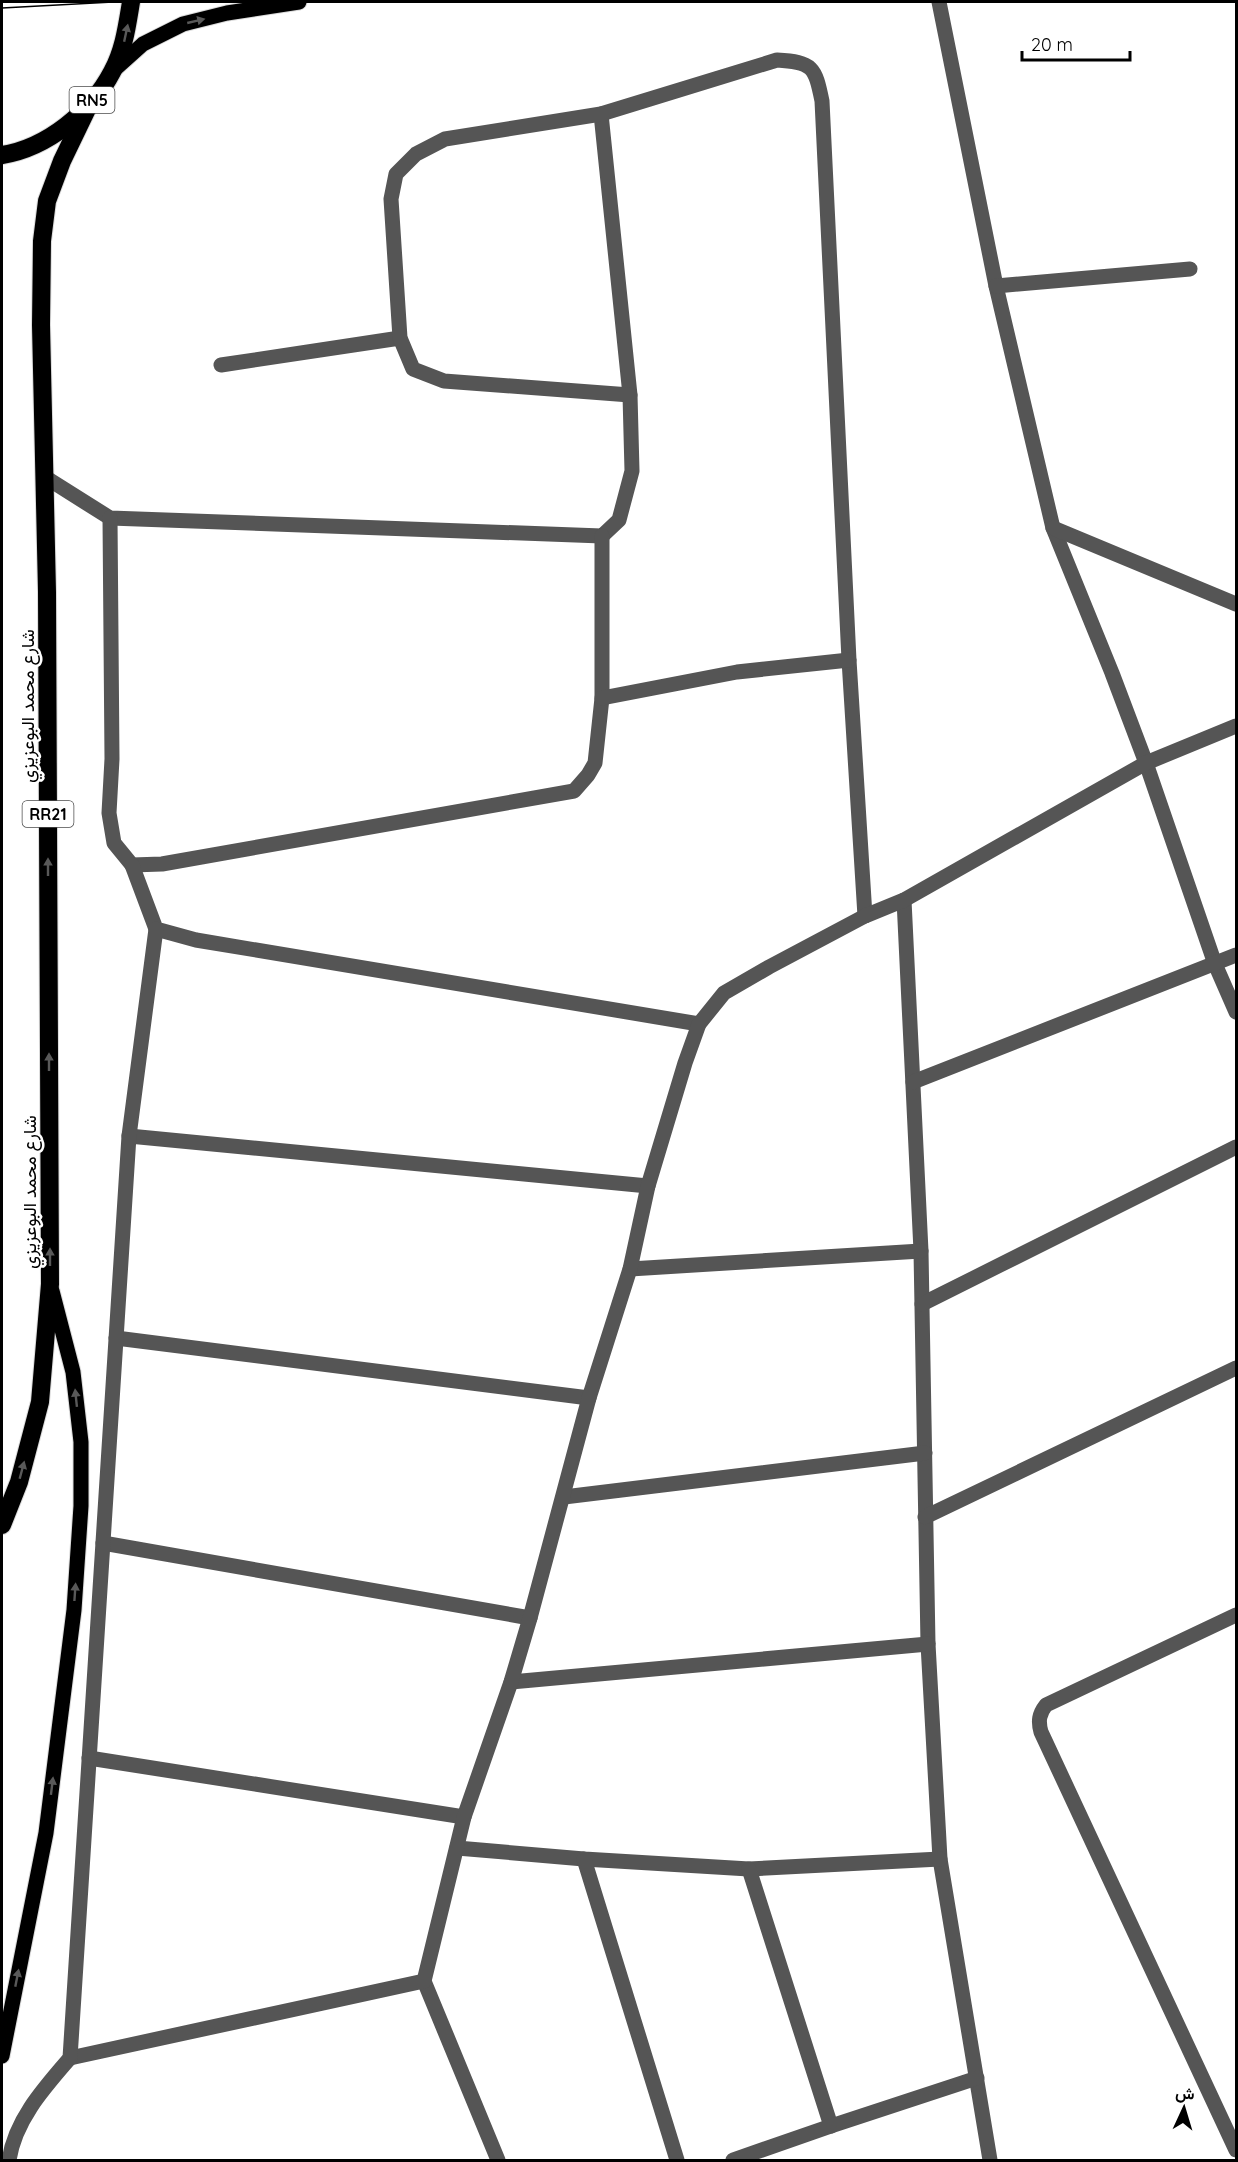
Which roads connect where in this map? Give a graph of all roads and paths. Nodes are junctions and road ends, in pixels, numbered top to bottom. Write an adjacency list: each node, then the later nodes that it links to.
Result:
1 (131, 2): 4 (highway, RN5, one-way to 1)
2 (299, 2): 4 (main road, RN5, one-way to 2)
3 (939, 2): 9 (street)
4 (112, 72): 5 (highway, RN5)
5 (89, 105): 7 (highway, RN5); 13 (highway, شارع محمد البوعزيزي / RR21)
6 (601, 114): 10 (street); 12 (street); 18 (street)
7 (2, 155)
8 (1190, 269): 9 (street)
9 (996, 286): 15 (street)
10 (400, 338): 11 (street); 12 (street)
11 (220, 365)
12 (630, 394): 16 (street)
13 (45, 477): 14 (street); 36 (highway, شارع محمد البوعزيزي / RR21, one-way to 13)
14 (110, 518): 16 (street); 22 (street)
15 (1053, 528): 17 (street); 21 (street)
16 (602, 537): 19 (street)
17 (1236, 604)
18 (849, 660): 19 (street); 24 (street)
19 (602, 698): 22 (street)
20 (1236, 726): 21 (street)
21 (1146, 763): 23 (street); 27 (street)
22 (132, 865): 25 (street)
23 (904, 900): 24 (street); 30 (street)
24 (865, 916): 29 (street)
25 (156, 929): 29 (street); 31 (street)
26 (1236, 955): 27 (street)
27 (1215, 964): 28 (street); 30 (street)
28 (1236, 1012)
29 (699, 1024): 33 (street)
30 (913, 1082): 34 (street)
31 (129, 1136): 33 (street); 38 (street)
32 (1236, 1147): 37 (street)
33 (648, 1186): 35 (street)
34 (921, 1251): 35 (street); 37 (street)
35 (630, 1269): 40 (street)
36 (50, 1284): 44 (highway, شارع محمد البوعزيزي / RR21, one-way to 36); 57 (main road, one-way to 36)
37 (922, 1304): 41 (street)
38 (116, 1338): 40 (street); 45 (street)
39 (1236, 1368): 43 (street)
40 (589, 1398): 42 (street)
41 (925, 1453): 42 (street); 43 (street)
42 (564, 1497): 47 (street)
43 (925, 1517): 48 (street)
44 (2, 1525)
45 (103, 1543): 47 (street); 50 (street)
46 (1236, 1615): 61 (street)
47 (530, 1618): 49 (street)
48 (928, 1644): 49 (street); 53 (street)
49 (511, 1682): 51 (street)
50 (89, 1758): 51 (street); 58 (street)
51 (464, 1817): 52 (street)
52 (457, 1848): 54 (street); 56 (street)
53 (940, 1858): 55 (street); 59 (street)
54 (584, 1859): 55 (street); 64 (street)
55 (750, 1869): 60 (street)
56 (424, 1981): 58 (street); 63 (street)
57 (2, 2056)
58 (70, 2058): 62 (street)
59 (977, 2078): 60 (street); 66 (street)
60 (831, 2126): 65 (street)
61 (1236, 2150)
62 (9, 2160)
63 (498, 2160)
64 (677, 2160)
65 (733, 2160)
66 (990, 2160)

